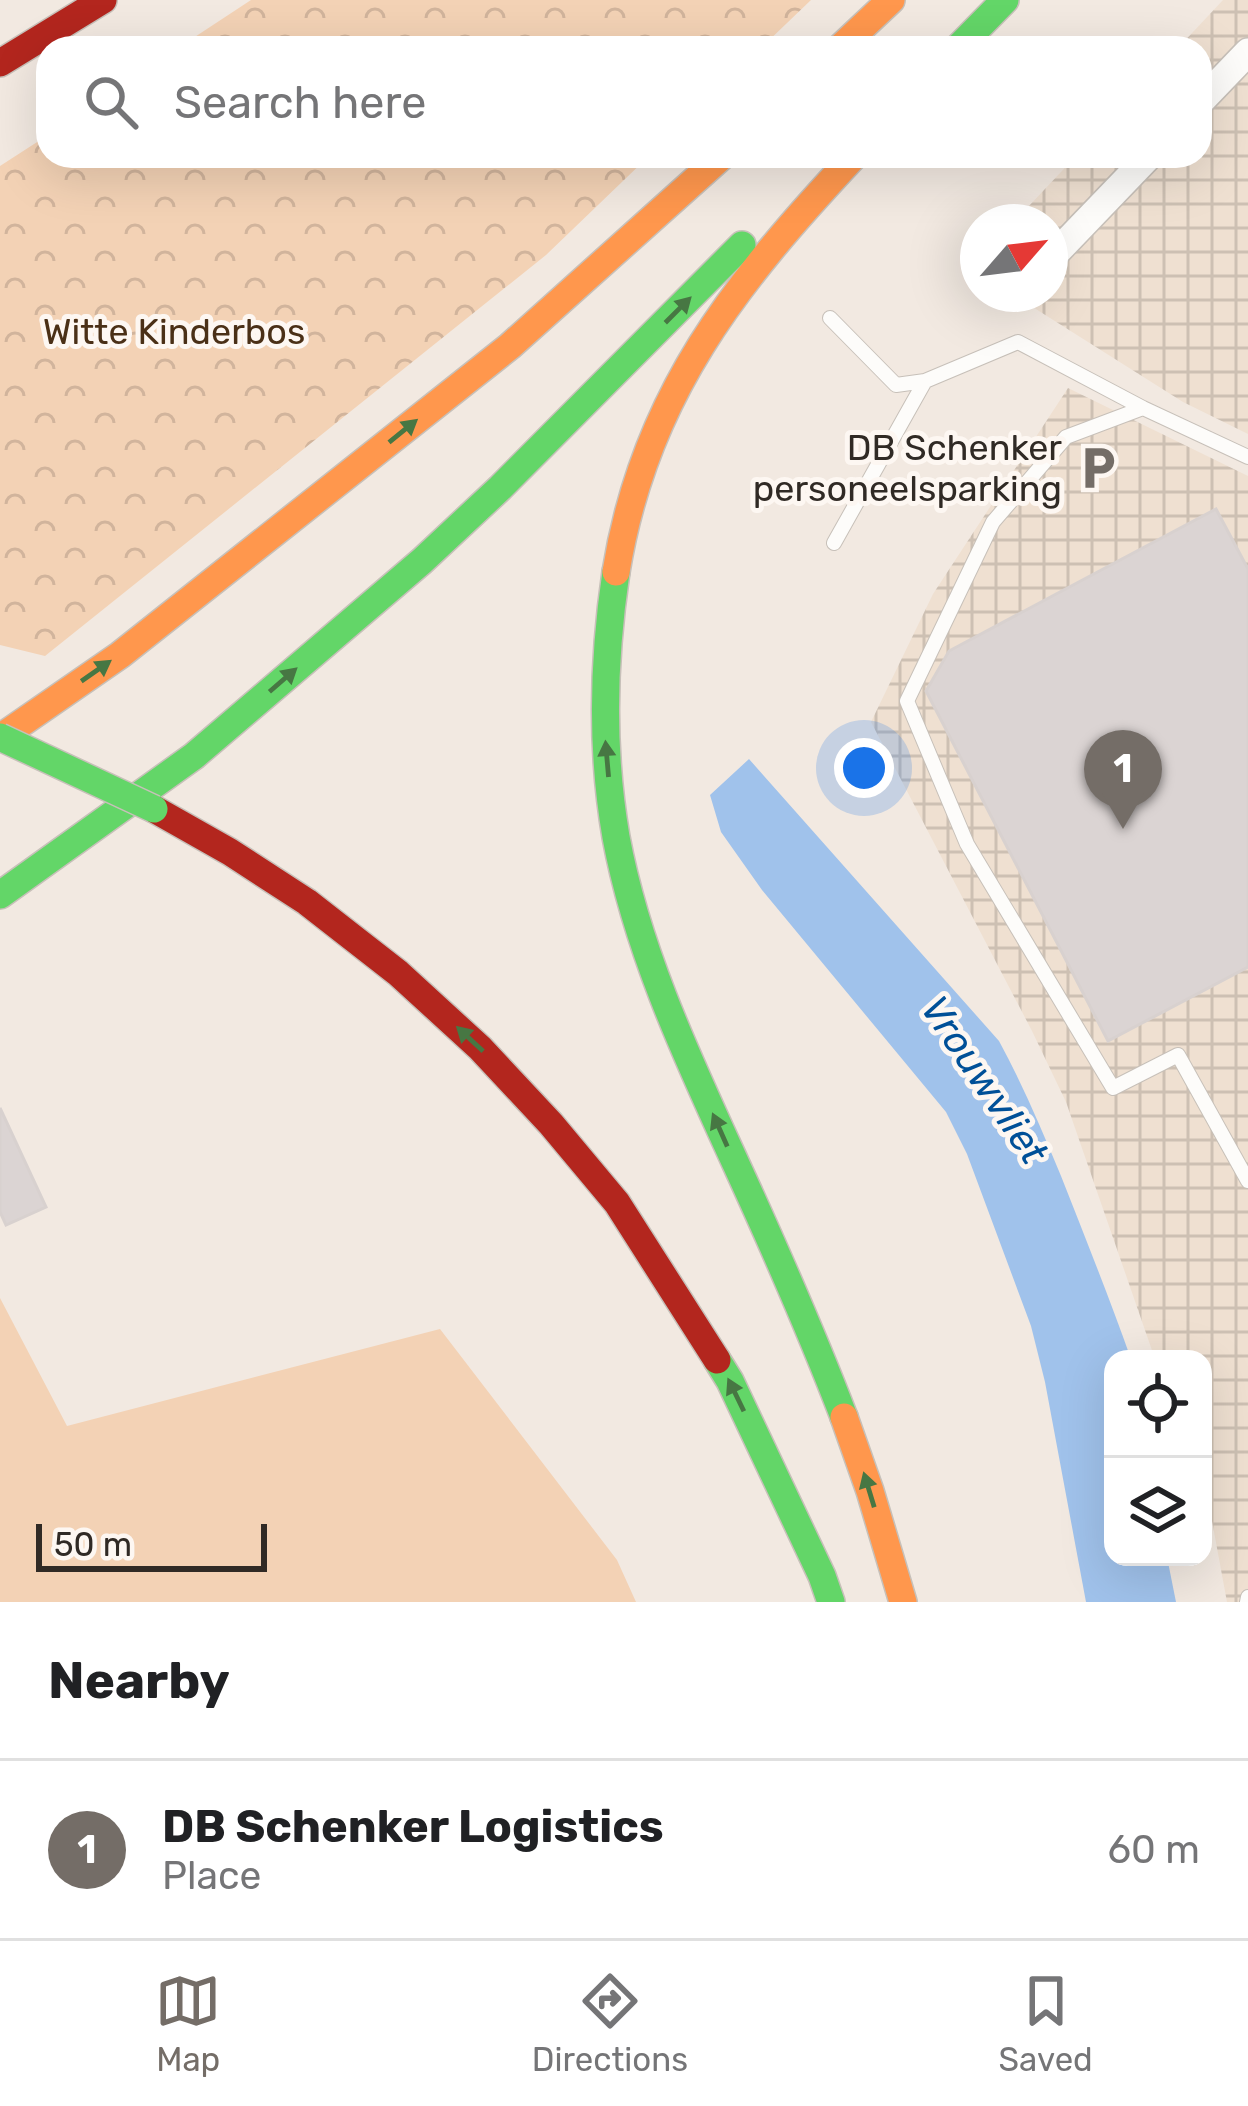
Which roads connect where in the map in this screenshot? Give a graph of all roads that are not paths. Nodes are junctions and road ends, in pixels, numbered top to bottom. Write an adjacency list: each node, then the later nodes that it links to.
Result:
1 (104, 0): 5 (highway)
2 (891, 0): 6 (highway)
3 (981, 0): 7 (highway)
4 (1005, 0): 8 (highway)
5 (45, 36)
6 (853, 36)
7 (947, 36)
8 (970, 36)
9 (36, 41): 11 (highway)
10 (1248, 52): 12 (street)
11 (0, 63)
12 (1212, 90)
13 (709, 168): 23 (highway, one-way to 13)
14 (818, 168): 26 (highway, one-way to 14)
15 (843, 168): 29 (highway, one-way to 15)
16 (1137, 168): 17 (street)
17 (1068, 240)
18 (830, 318): 19 (lane)
19 (925, 381): 20 (lane); 22 (lane)
20 (1143, 408): 21 (lane); 27 (lane)
21 (1248, 457)
22 (834, 543)
23 (0, 738): 25 (highway, bridge)
24 (0, 760): 25 (highway, bridge)
25 (154, 809): 28 (highway, one-way to 25)
26 (0, 895)
27 (1248, 1181)
28 (831, 1602)
29 (903, 1602)

